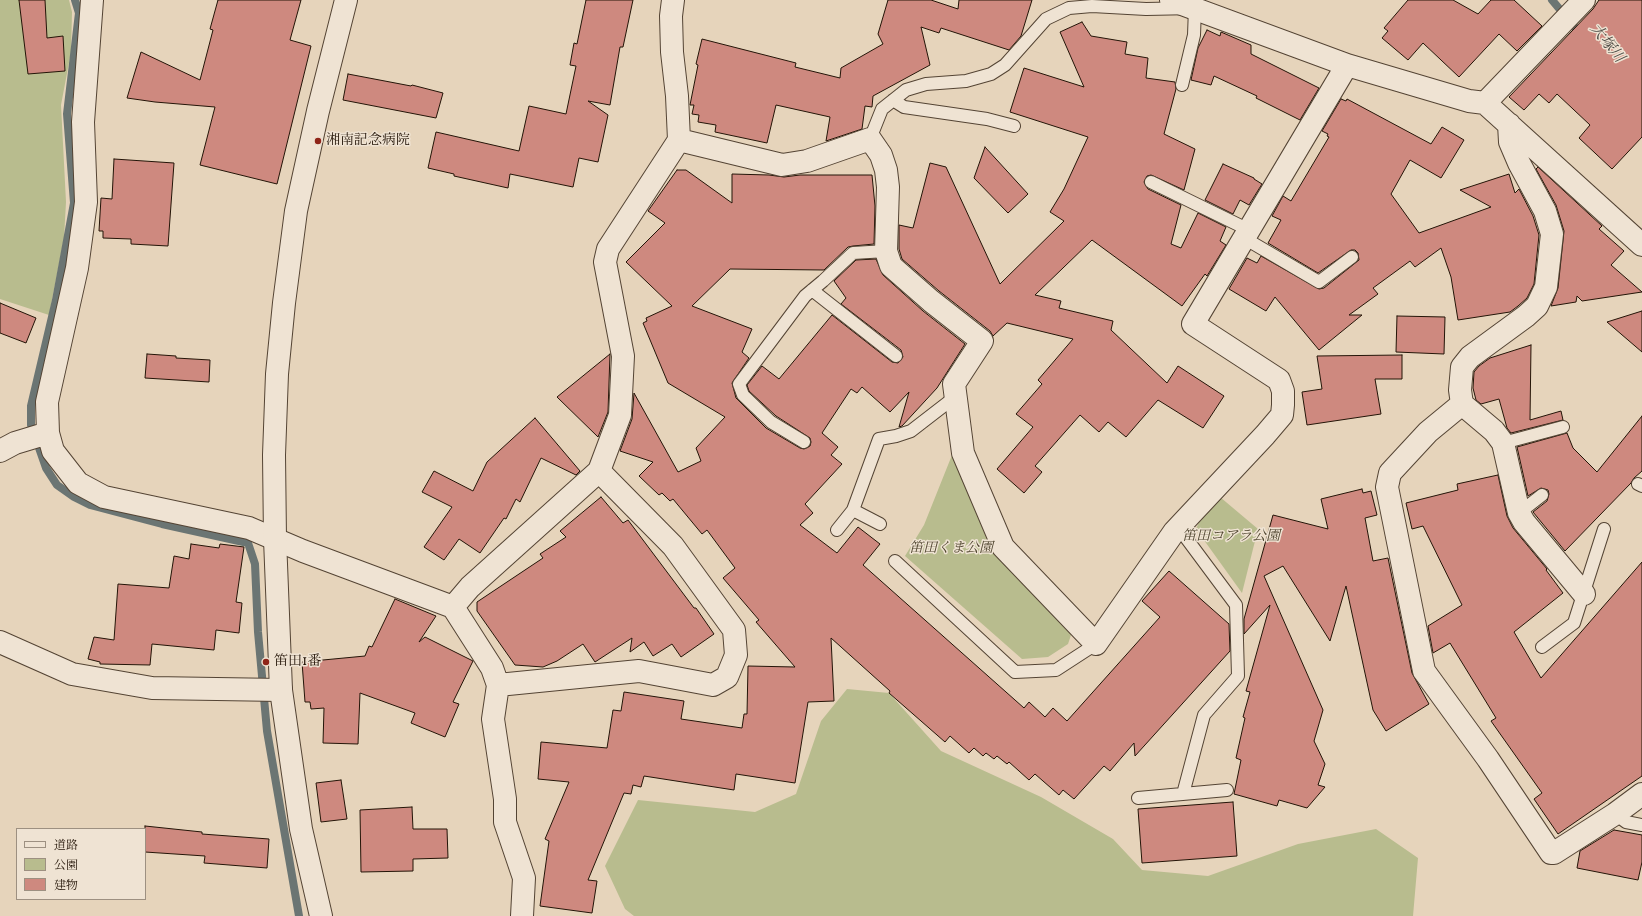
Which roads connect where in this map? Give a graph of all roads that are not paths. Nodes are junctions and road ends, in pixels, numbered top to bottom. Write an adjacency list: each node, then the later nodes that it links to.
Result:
1 (92, 0): 25 (street)
2 (346, 0): 37 (street)
3 (673, 0): 14 (street)
4 (1171, 0): 6 (street)
5 (1584, 0): 10 (street)
6 (1195, 8): 7 (street); 8 (lane); 9 (lane)
7 (1347, 65): 10 (street); 16 (street)
8 (1182, 85)
9 (893, 100): 12 (lane); 13 (lane)
10 (1485, 104): 11 (street)
11 (1509, 124): 17 (street); 23 (street)
12 (1014, 126)
13 (870, 139): 14 (street); 18 (street)
14 (679, 140): 29 (street)
15 (1151, 182): 16 (lane)
16 (1247, 234): 19 (lane); 34 (street)
17 (1642, 245)
18 (886, 251): 20 (lane); 22 (street)
19 (1352, 257)
20 (812, 290): 21 (lane); 26 (lane)
21 (896, 356)
22 (955, 397): 31 (lane); 42 (street)
23 (1462, 404): 27 (street); 50 (street)
24 (1563, 427): 27 (lane)
25 (48, 433): 28 (street); 37 (street)
26 (804, 442)
27 (1504, 443): 32 (street)
28 (0, 451)
29 (599, 471): 40 (street); 44 (street)
30 (1542, 495): 32 (lane)
31 (853, 510): 33 (lane); 36 (lane)
32 (1519, 512): 39 (street)
33 (880, 524)
34 (1178, 527): 42 (street); 47 (lane)
35 (1604, 529): 39 (lane)
36 (837, 530)
37 (275, 539): 40 (street); 45 (street)
38 (895, 561): 42 (lane)
39 (1584, 594): 43 (lane)
40 (453, 607): 44 (street)
41 (0, 642): 45 (street)
42 (1096, 644)
43 (1542, 647)
44 (498, 685): 53 (street)
45 (281, 690): 52 (street)
46 (1227, 790): 47 (lane)
47 (1183, 794): 49 (lane)
48 (1642, 794): 50 (street)
49 (1138, 798)
50 (1615, 814): 51 (lane)
51 (1642, 825)
52 (321, 916)
53 (522, 916)

